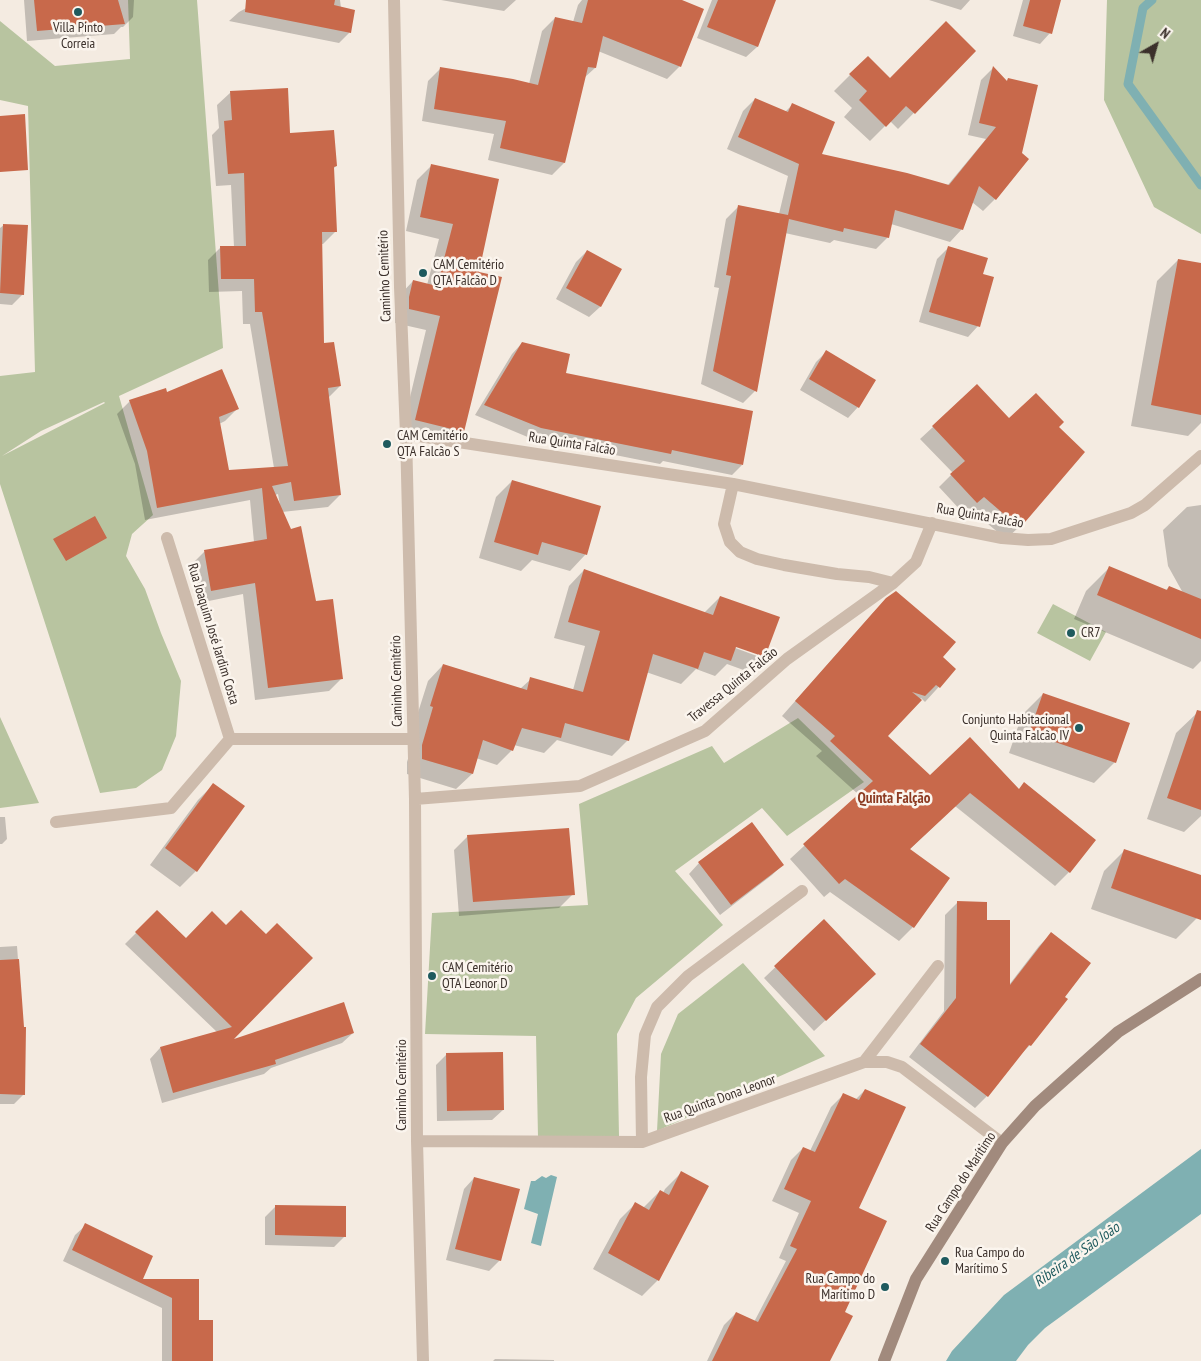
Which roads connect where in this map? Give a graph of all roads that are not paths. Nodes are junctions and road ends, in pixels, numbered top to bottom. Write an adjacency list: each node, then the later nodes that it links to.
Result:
1 (394, 0): 2 (street, Caminho Cemitério)
2 (406, 434): 4 (street, Rua Quinta Falcão); 9 (street, Caminho Cemitério)
3 (1201, 456): 5 (street, Rua Quinta Falcão)
4 (733, 484): 5 (street, Rua Quinta Falcão); 7 (street)
5 (932, 523): 7 (street, Travessa Quinta Falcão)
6 (167, 538): 8 (street, Rua Joaquim José Jardim Costa)
7 (893, 583): 10 (street, Travessa Quinta Falcão)
8 (230, 739): 9 (street); 11 (street)
9 (413, 739): 10 (street, Caminho Cemitério)
10 (415, 800): 16 (street, Caminho Cemitério)
11 (56, 822)
12 (802, 891): 17 (street)
13 (938, 966): 15 (street)
14 (1201, 979): 18 (main road, Rua Campo do Marítimo)
15 (864, 1062): 17 (street, Rua Quinta Dona Leonor); 18 (street, Rua Quinta Dona Leonor)
16 (418, 1141): 17 (street, Rua Quinta Dona Leonor); 19 (street, Caminho Cemitério)
17 (642, 1142)
18 (1002, 1143): 20 (main road, Rua Campo do Marítimo)
19 (423, 1361)
20 (884, 1361)

